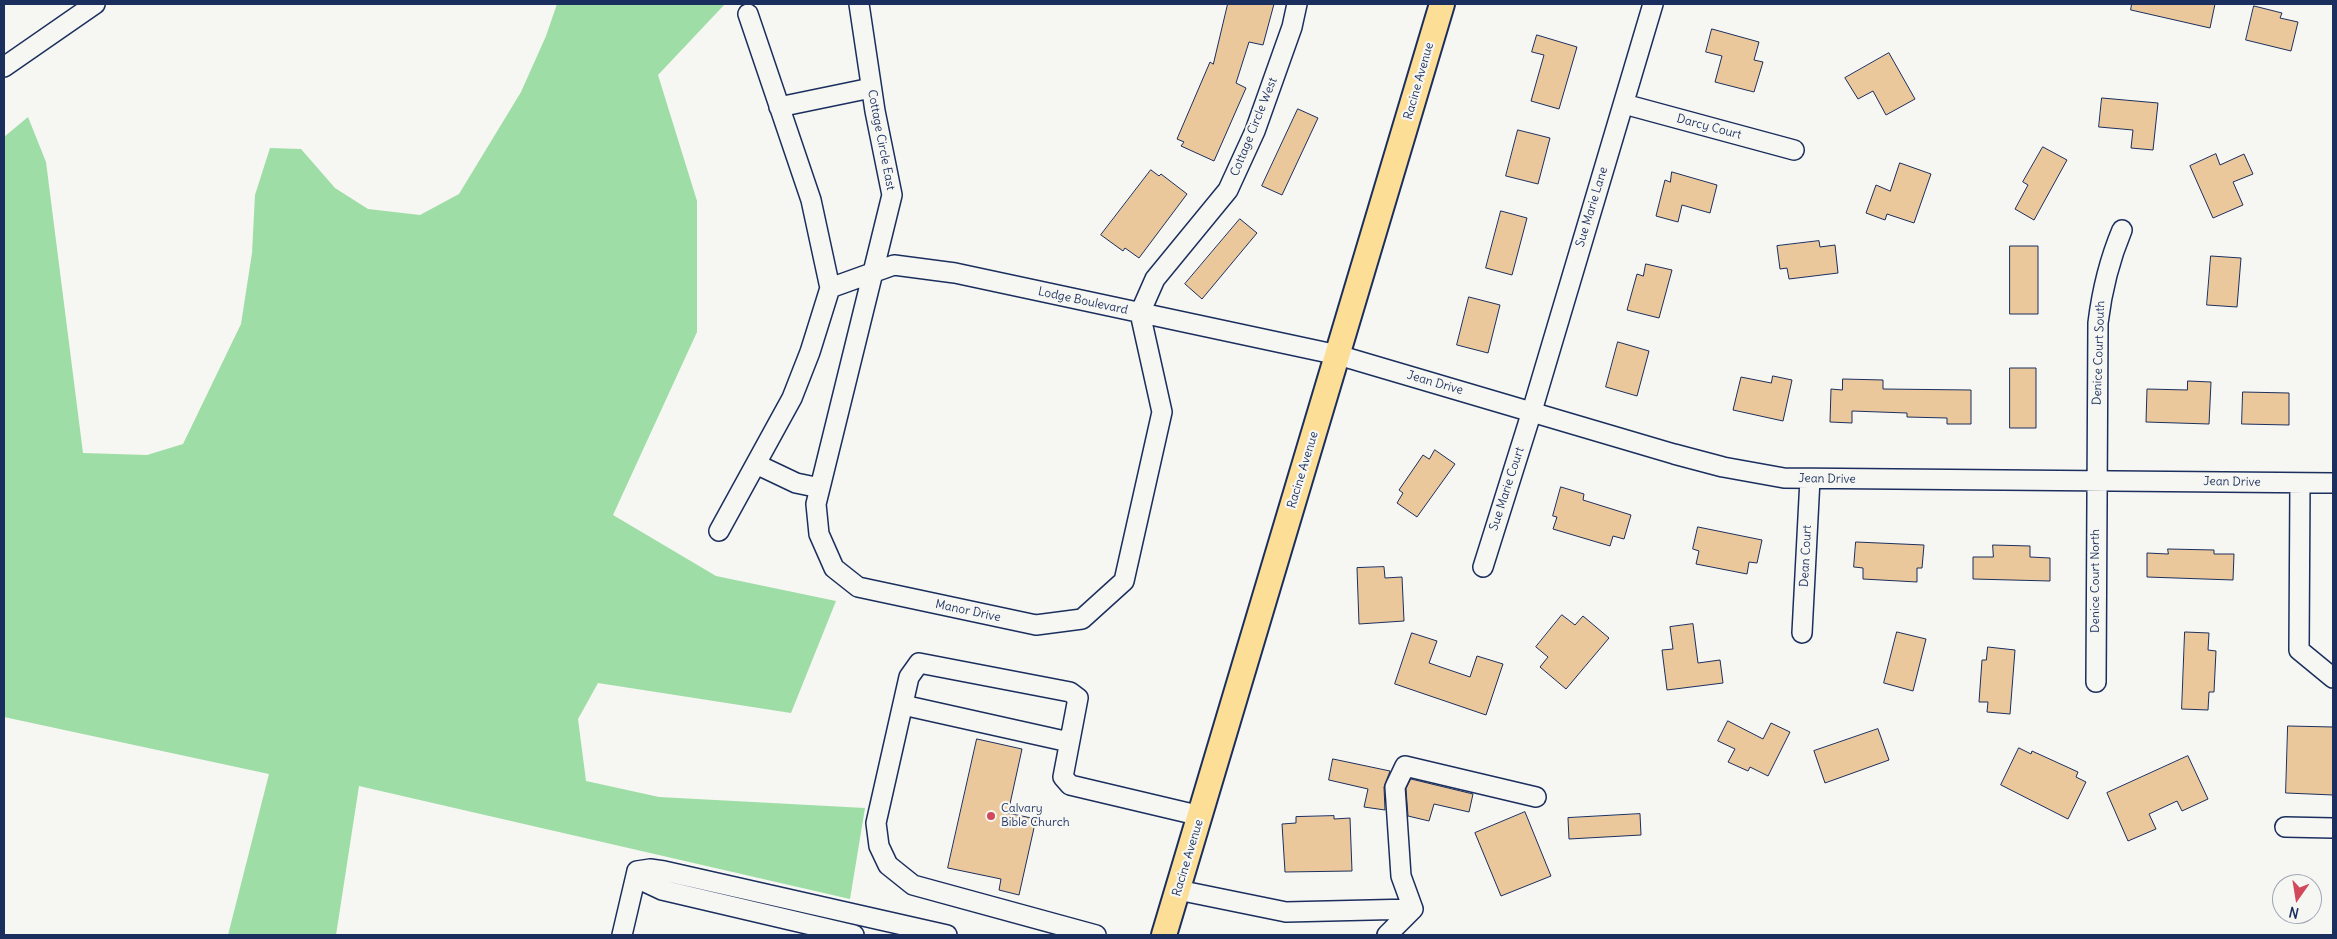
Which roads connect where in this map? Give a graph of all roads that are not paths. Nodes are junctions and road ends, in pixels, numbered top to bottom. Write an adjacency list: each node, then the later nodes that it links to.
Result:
1 (95, 4): 7 (street)
2 (859, 4): 8 (street, Cottage Circle East)
3 (1297, 4): 15 (street, Cottage Circle West)
4 (1442, 4): 16 (main road, Racine Avenue)
5 (1653, 4): 9 (street, Sue Marie Lane)
6 (748, 14): 10 (street)
7 (4, 67)
8 (871, 88): 10 (street); 13 (street, Cottage Circle East)
9 (1624, 104): 11 (street, Darcy Court); 17 (street, Sue Marie Lane)
10 (779, 107): 14 (street)
11 (1794, 150)
12 (2122, 230): 20 (street, Denice Court South)
13 (871, 274): 14 (street, Lodge Boulevard); 15 (street, Lodge Boulevard); 23 (street, Manor Drive)
14 (830, 288): 18 (street)
15 (1140, 313): 16 (street, Lodge Boulevard); 23 (street, Manor Drive)
16 (1338, 355): 17 (street, Jean Drive); 32 (main road, Racine Avenue)
17 (1532, 411): 19 (street, Jean Drive); 25 (street, Sue Marie Court)
18 (756, 464): 23 (street); 24 (street)
19 (1810, 479): 20 (street, Jean Drive); 26 (street, Dean Court)
20 (2096, 480): 21 (street, Jean Drive); 28 (street, Denice Court North)
21 (2300, 483): 22 (street, Jean Drive); 27 (street)
22 (2333, 483)
23 (820, 488)
24 (719, 531)
25 (1483, 568)
26 (1802, 633)
27 (2333, 678)
28 (2096, 682)
29 (903, 705): 30 (street); 30 (street); 41 (street)
30 (1069, 742): 32 (street)
31 (1536, 797): 37 (street)
32 (1201, 816): 36 (main road, Racine Avenue)
33 (2285, 827): 34 (street)
34 (2333, 828)
35 (637, 871): 38 (street); 39 (street); 40 (street)
36 (1178, 890): 37 (street); 42 (main road, Racine Avenue)
37 (1413, 909): 43 (street)
38 (622, 935)
39 (854, 935)
40 (947, 935)
41 (1096, 935)
42 (1164, 935)
43 (1386, 935)

